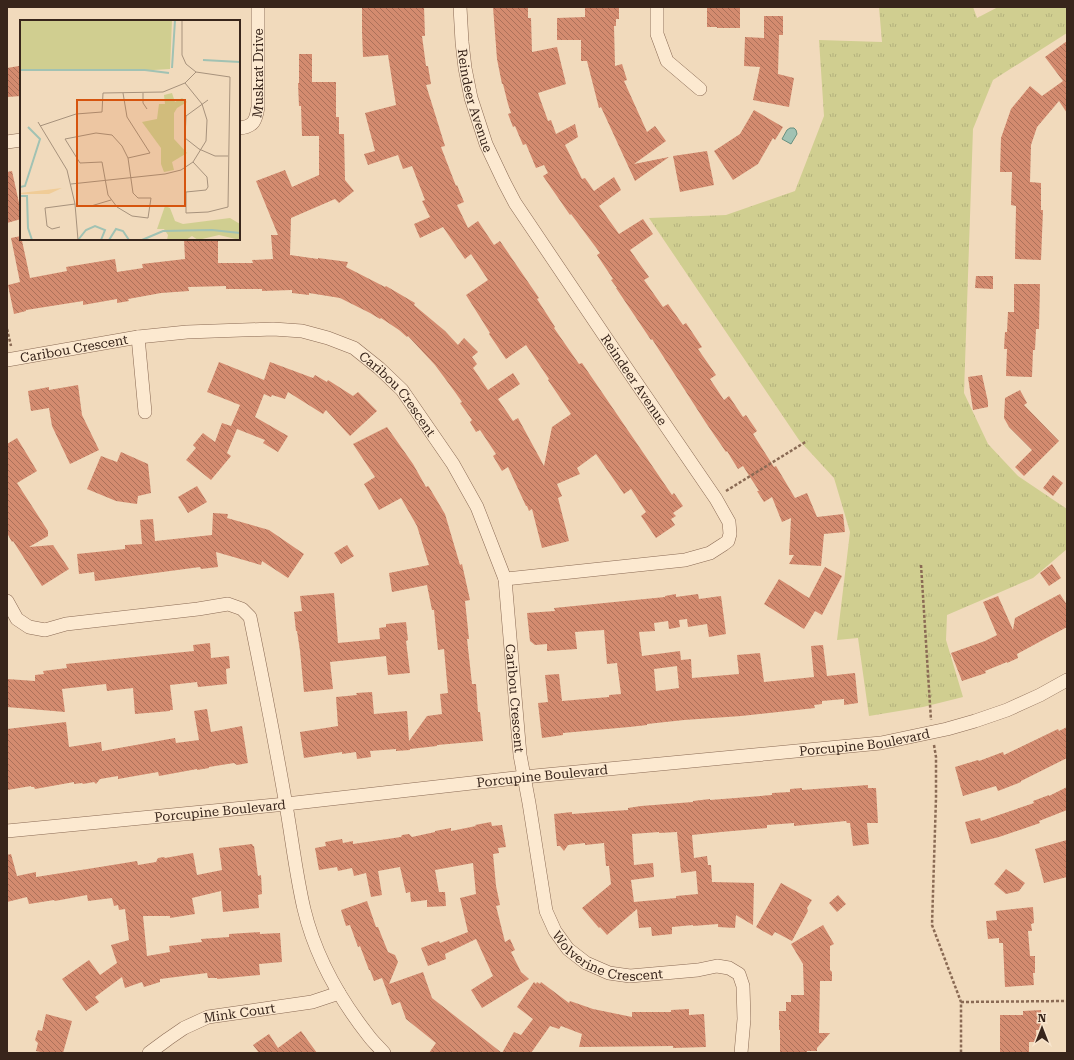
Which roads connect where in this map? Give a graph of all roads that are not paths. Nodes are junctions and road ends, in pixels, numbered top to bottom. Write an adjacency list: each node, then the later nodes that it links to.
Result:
1 (258, 7): 5 (street, Muskrat Drive)
2 (460, 7): 11 (street, Reindeer Avenue)
3 (657, 7): 4 (street)
4 (700, 89)
5 (240, 128)
6 (20, 140): 7 (street)
7 (7, 142)
8 (138, 337): 9 (street, Caribou Crescent); 10 (street); 11 (street, Caribou Crescent)
9 (7, 360)
10 (145, 412)
11 (505, 579): 14 (street, Caribou Crescent)
12 (7, 601): 15 (street)
13 (1067, 680): 14 (street, Porcupine Boulevard)
14 (524, 777): 15 (street, Porcupine Boulevard); 20 (street, Wolverine Crescent)
15 (286, 804): 16 (street, Porcupine Boulevard); 17 (street)
16 (7, 831)
17 (339, 993): 18 (street, Mink Court); 19 (street)
18 (149, 1053)
19 (384, 1053)
20 (741, 1053)

